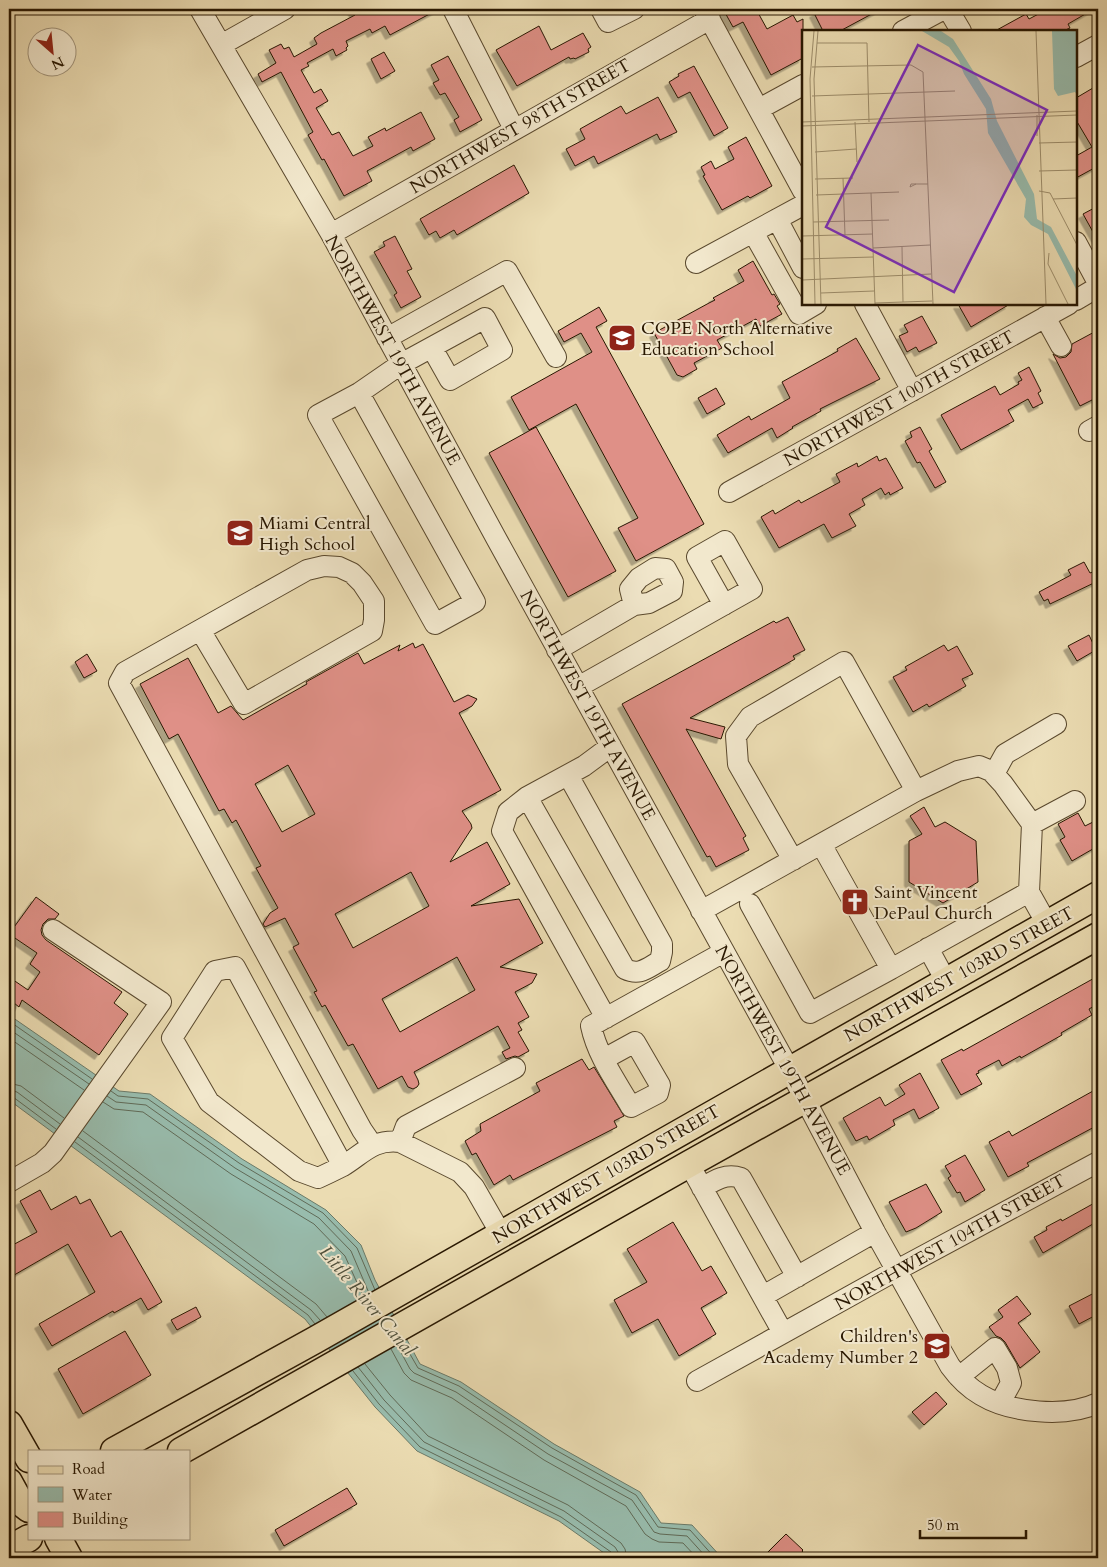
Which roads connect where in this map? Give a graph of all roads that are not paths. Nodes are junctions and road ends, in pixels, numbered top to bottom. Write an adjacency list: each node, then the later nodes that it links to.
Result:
1 (200, 9): 11 (street, NORTHWEST 19TH AVENUE)
2 (285, 9): 11 (street)
3 (453, 9): 16 (street)
4 (601, 9): 5 (street)
5 (634, 9)
6 (944, 9): 9 (street)
7 (948, 9): 10 (street)
8 (707, 14): 15 (street); 16 (street, NORTHWEST 98TH STREET)
9 (905, 30)
10 (960, 30)
11 (221, 45): 21 (street, NORTHWEST 19TH AVENUE)
12 (1098, 45): 13 (street)
13 (1077, 56)
14 (802, 86): 15 (street)
15 (759, 109): 17 (street)
16 (514, 129): 21 (street, NORTHWEST 98TH STREET)
17 (802, 189)
18 (802, 206): 19 (street)
19 (777, 219): 20 (street); 24 (street)
20 (753, 232): 23 (street); 28 (street)
21 (331, 234): 32 (street, NORTHWEST 19TH AVENUE)
22 (1077, 244): 25 (street)
23 (696, 263)
24 (802, 266)
25 (1098, 283)
26 (1098, 287): 27 (street)
27 (1077, 299)
28 (814, 305)
29 (866, 305): 37 (street)
30 (1067, 305): 31 (street, NORTHWEST 100TH STREET)
31 (1045, 317): 33 (street); 37 (street, NORTHWEST 100TH STREET)
32 (387, 338): 35 (street); 36 (street, NORTHWEST 19TH AVENUE)
33 (1061, 346)
34 (432, 348): 36 (street)
35 (556, 357)
36 (401, 364): 38 (street); 43 (street, NORTHWEST 19TH AVENUE)
37 (912, 391): 39 (street, NORTHWEST 100TH STREET)
38 (359, 393): 38 (street)
39 (729, 492)
40 (634, 605): 43 (street)
41 (724, 605): 44 (street)
42 (200, 630): 42 (street); 73 (street)
43 (557, 650): 44 (street, NORTHWEST 19TH AVENUE)
44 (578, 687): 46 (street, NORTHWEST 19TH AVENUE)
45 (1056, 724): 47 (street)
46 (611, 746): 48 (street); 58 (street, NORTHWEST 19TH AVENUE)
47 (994, 774): 49 (street); 52 (street)
48 (568, 775): 50 (street); 50 (street)
49 (916, 791): 53 (street); 54 (street)
50 (528, 797): 66 (street)
51 (1075, 801): 52 (street)
52 (1032, 824): 55 (street)
53 (821, 844): 54 (street); 64 (street)
54 (793, 860): 58 (street)
55 (1029, 892): 59 (street); 62 (street)
56 (1098, 895): 59 (main road, NORTHWEST 103RD STREET)
57 (750, 904): 64 (street)
58 (701, 911): 63 (street, NORTHWEST 19TH AVENUE)
59 (1047, 924): 65 (main road, NORTHWEST 103RD STREET)
60 (53, 930): 77 (street)
61 (1098, 936): 67 (main road, NORTHWEST 103RD STREET)
62 (928, 948): 64 (street); 65 (street)
63 (724, 952): 66 (street); 70 (street, NORTHWEST 19TH AVENUE)
64 (891, 969)
65 (946, 981): 67 (main road); 70 (main road, NORTHWEST 103RD STREET)
66 (606, 1018): 68 (street)
67 (914, 1040): 71 (main road, NORTHWEST 103RD STREET)
68 (604, 1059)
69 (515, 1068): 72 (street)
70 (789, 1069): 71 (street, NORTHWEST 19TH AVENUE); 80 (main road, NORTHWEST 103RD STREET)
71 (806, 1100): 75 (main road, NORTHWEST 103RD STREET); 79 (street, NORTHWEST 19TH AVENUE)
72 (400, 1142): 73 (street); 80 (street)
73 (373, 1146): 76 (street)
74 (1098, 1162): 81 (street, NORTHWEST 104TH STREET)
75 (689, 1164): 78 (street); 91 (main road, NORTHWEST 103RD STREET)
76 (343, 1166): 76 (street)
77 (9, 1182)
78 (702, 1188): 82 (street); 83 (street)
79 (875, 1232): 81 (street, NORTHWEST 19TH AVENUE); 82 (street)
80 (501, 1234): 90 (main road, NORTHWEST 103RD STREET)
81 (897, 1270): 84 (street, NORTHWEST 104TH STREET); 85 (street, NORTHWEST 19TH AVENUE)
82 (797, 1277): 83 (street)
83 (763, 1296): 84 (street)
84 (783, 1333): 86 (street, NORTHWEST 104TH STREET)
85 (958, 1377): 87 (street, NORTHWEST 19TH AVENUE); 87 (street)
86 (697, 1381)
87 (1000, 1402): 88 (street, NORTHWEST 19TH AVENUE)
88 (1098, 1403)
89 (9, 1424): 92 (main road)
90 (116, 1450)
91 (183, 1450)
92 (28, 1457)
93 (28, 1539): 95 (main road)
94 (59, 1540): 96 (main road)
95 (9, 1549)
96 (69, 1558)

